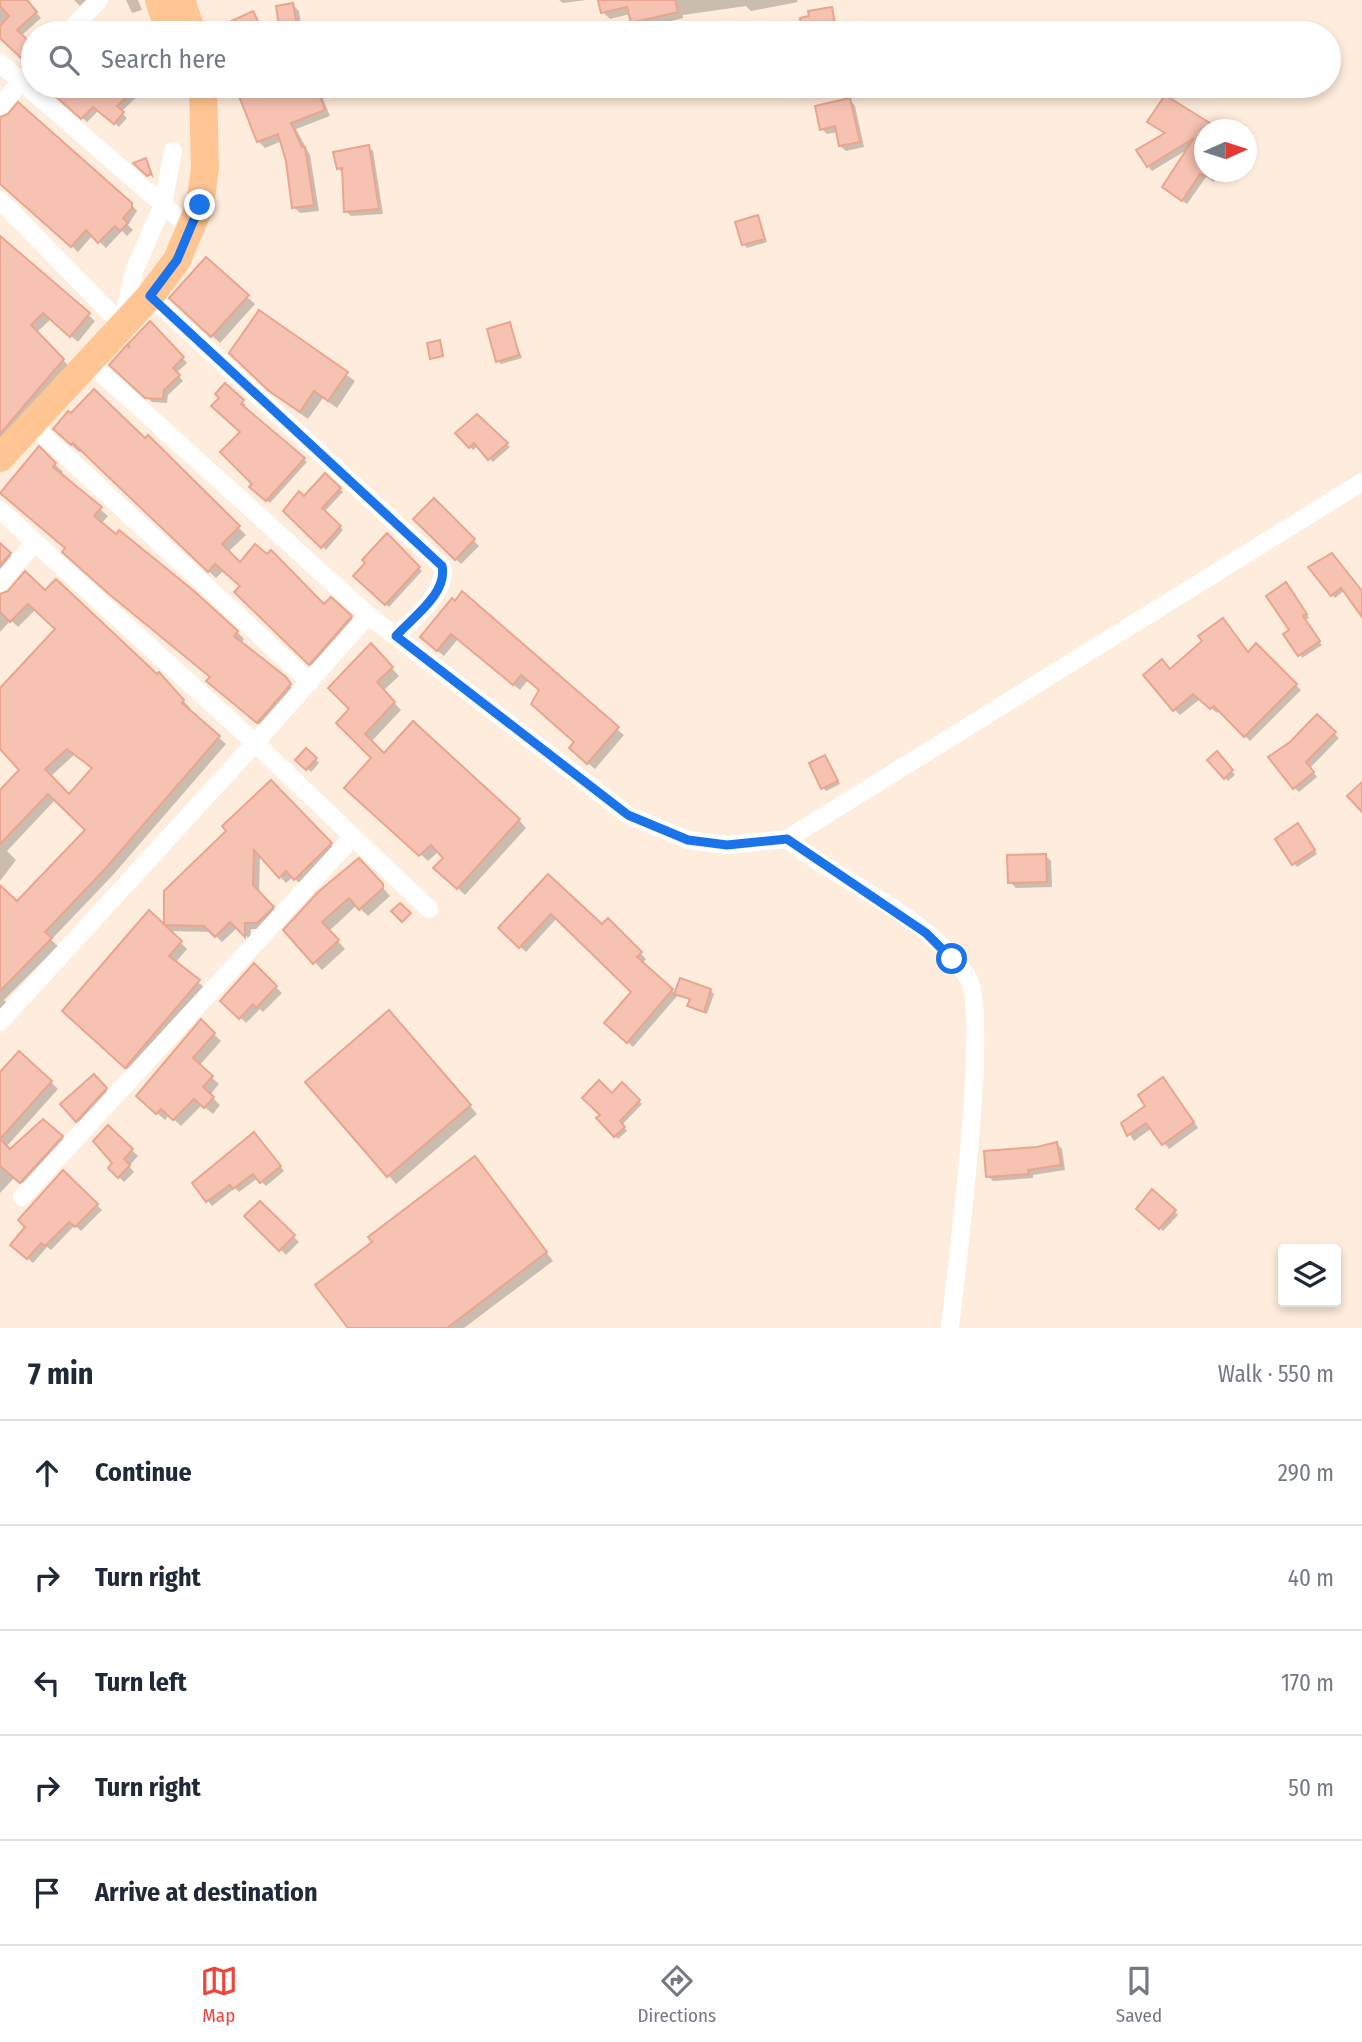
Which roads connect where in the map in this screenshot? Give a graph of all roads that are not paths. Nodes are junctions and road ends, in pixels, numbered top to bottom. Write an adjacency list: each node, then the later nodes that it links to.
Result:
1 (99, 0): 4 (street)
2 (159, 0): 5 (main road)
3 (181, 0): 6 (main road)
4 (79, 21)
5 (166, 21)
6 (188, 21)
7 (0, 63): 8 (street)
8 (20, 82): 12 (street)
9 (39, 98): 16 (street)
10 (196, 98): 13 (main road)
11 (204, 98): 13 (main road)
12 (0, 106)
13 (204, 115): 17 (main road)
14 (173, 150): 16 (street)
15 (0, 200): 19 (street)
16 (163, 205): 17 (street); 19 (street)
17 (191, 229): 18 (main road)
18 (150, 296): 19 (main road); 28 (street)
19 (122, 325): 20 (main road)
20 (88, 361): 21 (main road); 27 (street)
21 (31, 424): 22 (main road); 29 (street)
22 (0, 458)
23 (1362, 482): 32 (street)
24 (0, 510): 25 (street)
25 (35, 542): 26 (street); 30 (street)
26 (0, 583)
27 (368, 615): 28 (street); 29 (street)
28 (396, 636): 32 (street)
29 (310, 682): 30 (street)
30 (255, 743): 31 (street); 34 (street)
31 (353, 836): 33 (street); 35 (street)
32 (787, 839): 36 (street)
33 (429, 909)
34 (0, 1022)
35 (22, 1197)
36 (950, 1328)

